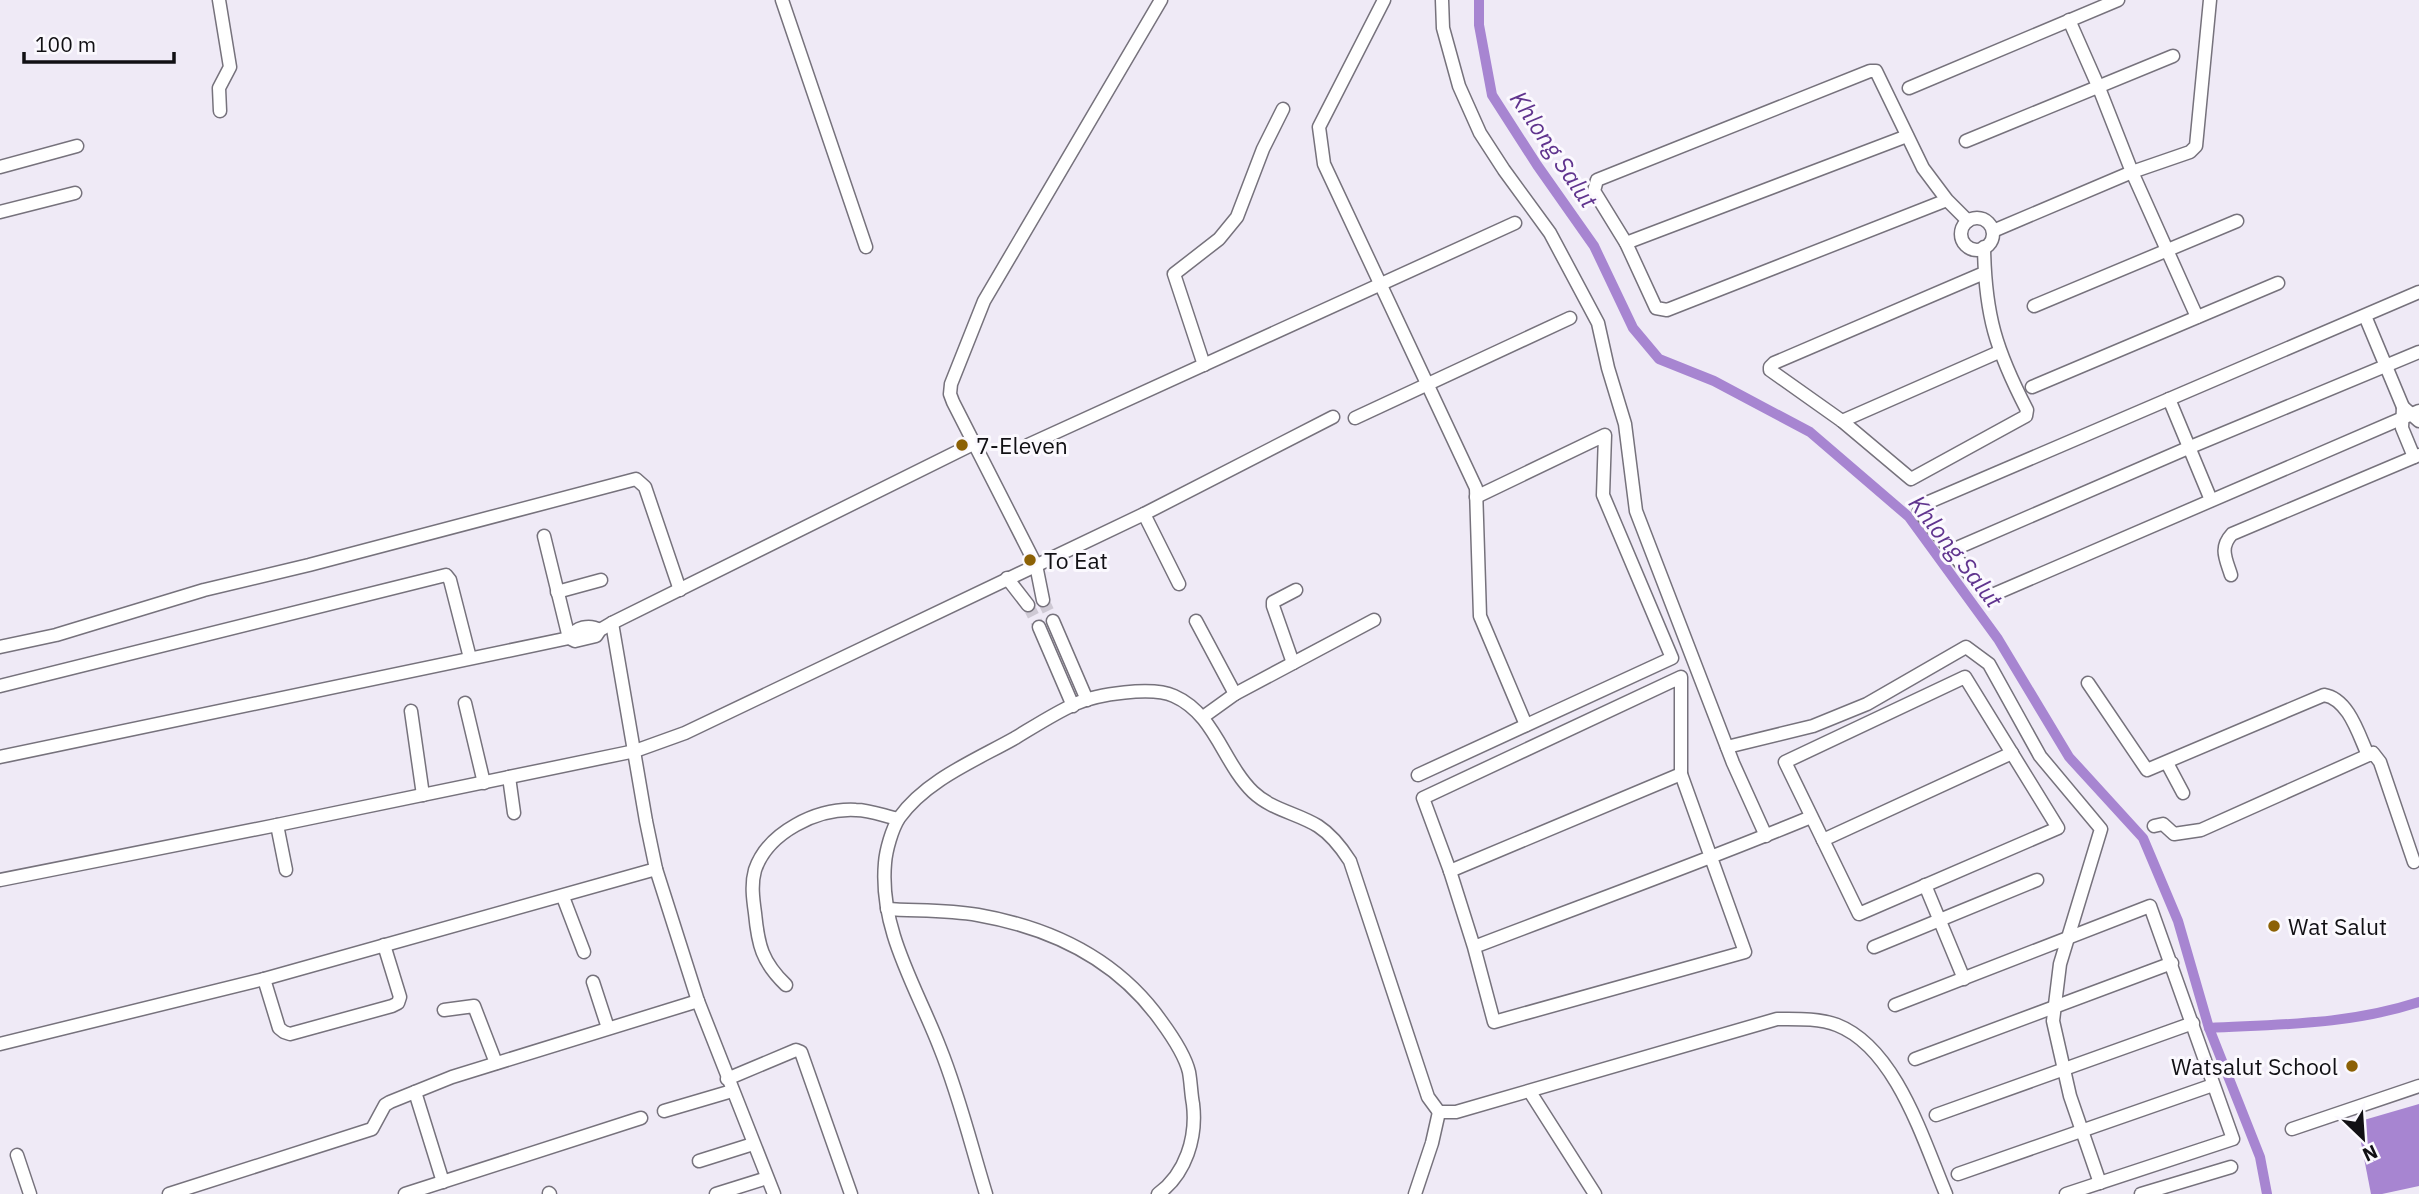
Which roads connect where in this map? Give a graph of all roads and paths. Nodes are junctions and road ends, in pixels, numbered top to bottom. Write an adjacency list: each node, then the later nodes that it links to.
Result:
1 (219, 0): 13 (street)
2 (782, 0): 27 (street)
3 (1161, 0): 49 (street)
4 (1384, 0): 32 (street)
5 (1442, 0): 86 (street)
6 (2118, 0): 8 (street)
7 (2210, 0): 18 (street)
8 (2069, 20): 10 (street); 11 (street)
9 (2173, 56): 11 (street)
10 (1909, 88)
11 (2099, 88): 15 (street); 18 (street)
12 (1283, 109): 40 (street)
13 (220, 111)
14 (1907, 136): 20 (street); 26 (street); 26 (street)
15 (1966, 141)
16 (77, 146): 17 (street)
17 (0, 167)
18 (2132, 172): 25 (street); 29 (street)
19 (75, 193): 21 (street)
20 (1947, 200): 22 (street); 26 (street)
21 (0, 212)
22 (1968, 220): 25 (street); 28 (street)
23 (2237, 221): 29 (street)
24 (1515, 223): 32 (street)
25 (1993, 231): 28 (street)
26 (1626, 243)
27 (866, 247)
28 (1984, 247): 30 (street)
29 (2168, 250): 34 (street); 36 (street)
30 (1984, 274): 38 (street); 48 (street)
31 (2278, 283): 36 (street)
32 (1380, 284): 40 (street); 42 (street)
33 (2419, 292): 35 (street)
34 (2034, 306)
35 (2365, 316): 41 (street); 44 (street)
36 (2197, 317): 43 (street)
37 (1570, 318): 42 (street)
38 (1999, 352): 48 (street); 48 (street)
39 (2419, 352): 41 (street)
40 (1204, 365): 50 (street)
41 (2386, 366): 45 (street); 51 (street)
42 (1427, 383): 47 (street); 53 (street)
43 (2032, 387)
44 (2169, 399): 51 (street); 57 (street)
45 (2411, 414): 52 (street); 54 (street)
46 (1333, 417): 55 (street)
47 (1356, 418)
48 (1842, 421)
49 (975, 443): 58 (street); 63 (street)
50 (1028, 445)
51 (2188, 448): 54 (street); 57 (street)
52 (2417, 456): 59 (street)
53 (1476, 497): 85 (street); 85 (street)
54 (2211, 500): 57 (street)
55 (1144, 514): 58 (street); 62 (street)
56 (544, 536): 65 (street)
57 (1950, 551)
58 (1036, 565): 60 (street); 66 (street)
59 (2231, 575)
60 (1007, 578): 67 (street); 87 (street)
61 (601, 580): 65 (street)
62 (1179, 584)
63 (680, 590): 71 (street); 74 (street)
64 (1296, 590): 76 (street)
65 (557, 592): 73 (street)
66 (1043, 600)
67 (1028, 606)
68 (1374, 620): 76 (street)
69 (1053, 621): 80 (street)
70 (1196, 621): 79 (street)
71 (606, 626): 73 (street); 87 (street)
72 (1039, 627): 82 (street)
73 (569, 638): 75 (street)
74 (0, 647)
75 (470, 658): 78 (street); 90 (street)
76 (1293, 663): 79 (street)
77 (2088, 683): 91 (street)
78 (0, 686)
79 (1235, 694): 84 (street)
80 (1087, 700): 82 (street); 84 (street)
81 (464, 702): 95 (street)
82 (1073, 706): 100 (street)
83 (411, 711): 97 (street)
84 (1203, 717): 142 (street)
85 (1525, 725): 93 (street)
86 (1727, 747): 103 (street); 116 (street)
87 (635, 751): 94 (street); 107 (street)
88 (2012, 753): 99 (street); 104 (street); 112 (street)
89 (2368, 755): 91 (street); 102 (street); 106 (street)
90 (0, 757)
91 (2167, 763): 96 (street)
92 (1681, 774): 105 (street); 109 (street); 109 (street)
93 (1418, 775)
94 (509, 778): 95 (street); 98 (street)
95 (484, 783): 97 (street)
96 (2183, 793)
97 (423, 795): 101 (street)
98 (514, 813)
99 (1811, 817): 103 (street); 104 (street)
100 (898, 820): 114 (street); 125 (street)
101 (277, 825): 108 (street); 110 (street)
102 (2154, 826)
103 (1766, 836): 105 (street)
104 (1823, 840): 112 (street)
105 (1710, 857): 118 (street); 118 (street)
106 (2413, 863)
107 (656, 869): 113 (street); 126 (street)
108 (286, 870)
109 (1450, 871): 118 (street)
110 (0, 880)
111 (2037, 880): 115 (street)
112 (1925, 885): 115 (street)
113 (563, 897): 117 (street); 120 (street)
114 (887, 909): 161 (street); 162 (street)
115 (1939, 920): 119 (street); 123 (street)
116 (2068, 939): 121 (street); 123 (street); 128 (street)
117 (384, 945): 122 (street); 122 (street)
118 (1474, 947)
119 (1874, 947)
120 (584, 952)
121 (2172, 963): 128 (street); 130 (street)
122 (264, 979): 132 (street)
123 (1964, 979): 127 (street)
124 (593, 982): 131 (street)
125 (786, 985)
126 (698, 1001): 131 (street); 136 (street)
127 (1895, 1005)
128 (2055, 1005): 133 (street); 135 (street)
129 (444, 1010): 134 (street)
130 (2193, 1023): 135 (street); 137 (street)
131 (608, 1028): 134 (street)
132 (0, 1044)
133 (1915, 1059)
134 (496, 1063): 139 (street)
135 (2064, 1069): 143 (street); 146 (street)
136 (729, 1085): 141 (street); 147 (street); 160 (street)
137 (2213, 1085): 146 (street); 154 (street)
138 (2419, 1086): 145 (street)
139 (415, 1092): 153 (street); 156 (street)
140 (1530, 1092): 142 (street); 164 (street); 165 (street)
141 (664, 1111)
142 (1439, 1112): 163 (street)
143 (1936, 1115)
144 (641, 1118): 153 (street)
145 (2292, 1129)
146 (2082, 1131): 151 (street); 154 (street)
147 (753, 1144): 149 (street); 152 (street)
148 (17, 1155): 155 (street)
149 (699, 1161)
150 (2231, 1167): 167 (street)
151 (1958, 1174)
152 (767, 1178): 158 (street); 159 (street)
153 (443, 1182): 157 (street)
154 (2101, 1183): 166 (street)
155 (30, 1194)
156 (169, 1194)
157 (405, 1194)
158 (716, 1194)
159 (774, 1194)
160 (851, 1194)
161 (986, 1194)
162 (1158, 1194)
163 (1415, 1194)
164 (1595, 1194)
165 (1946, 1194)
166 (2066, 1194)
167 (2141, 1194)

